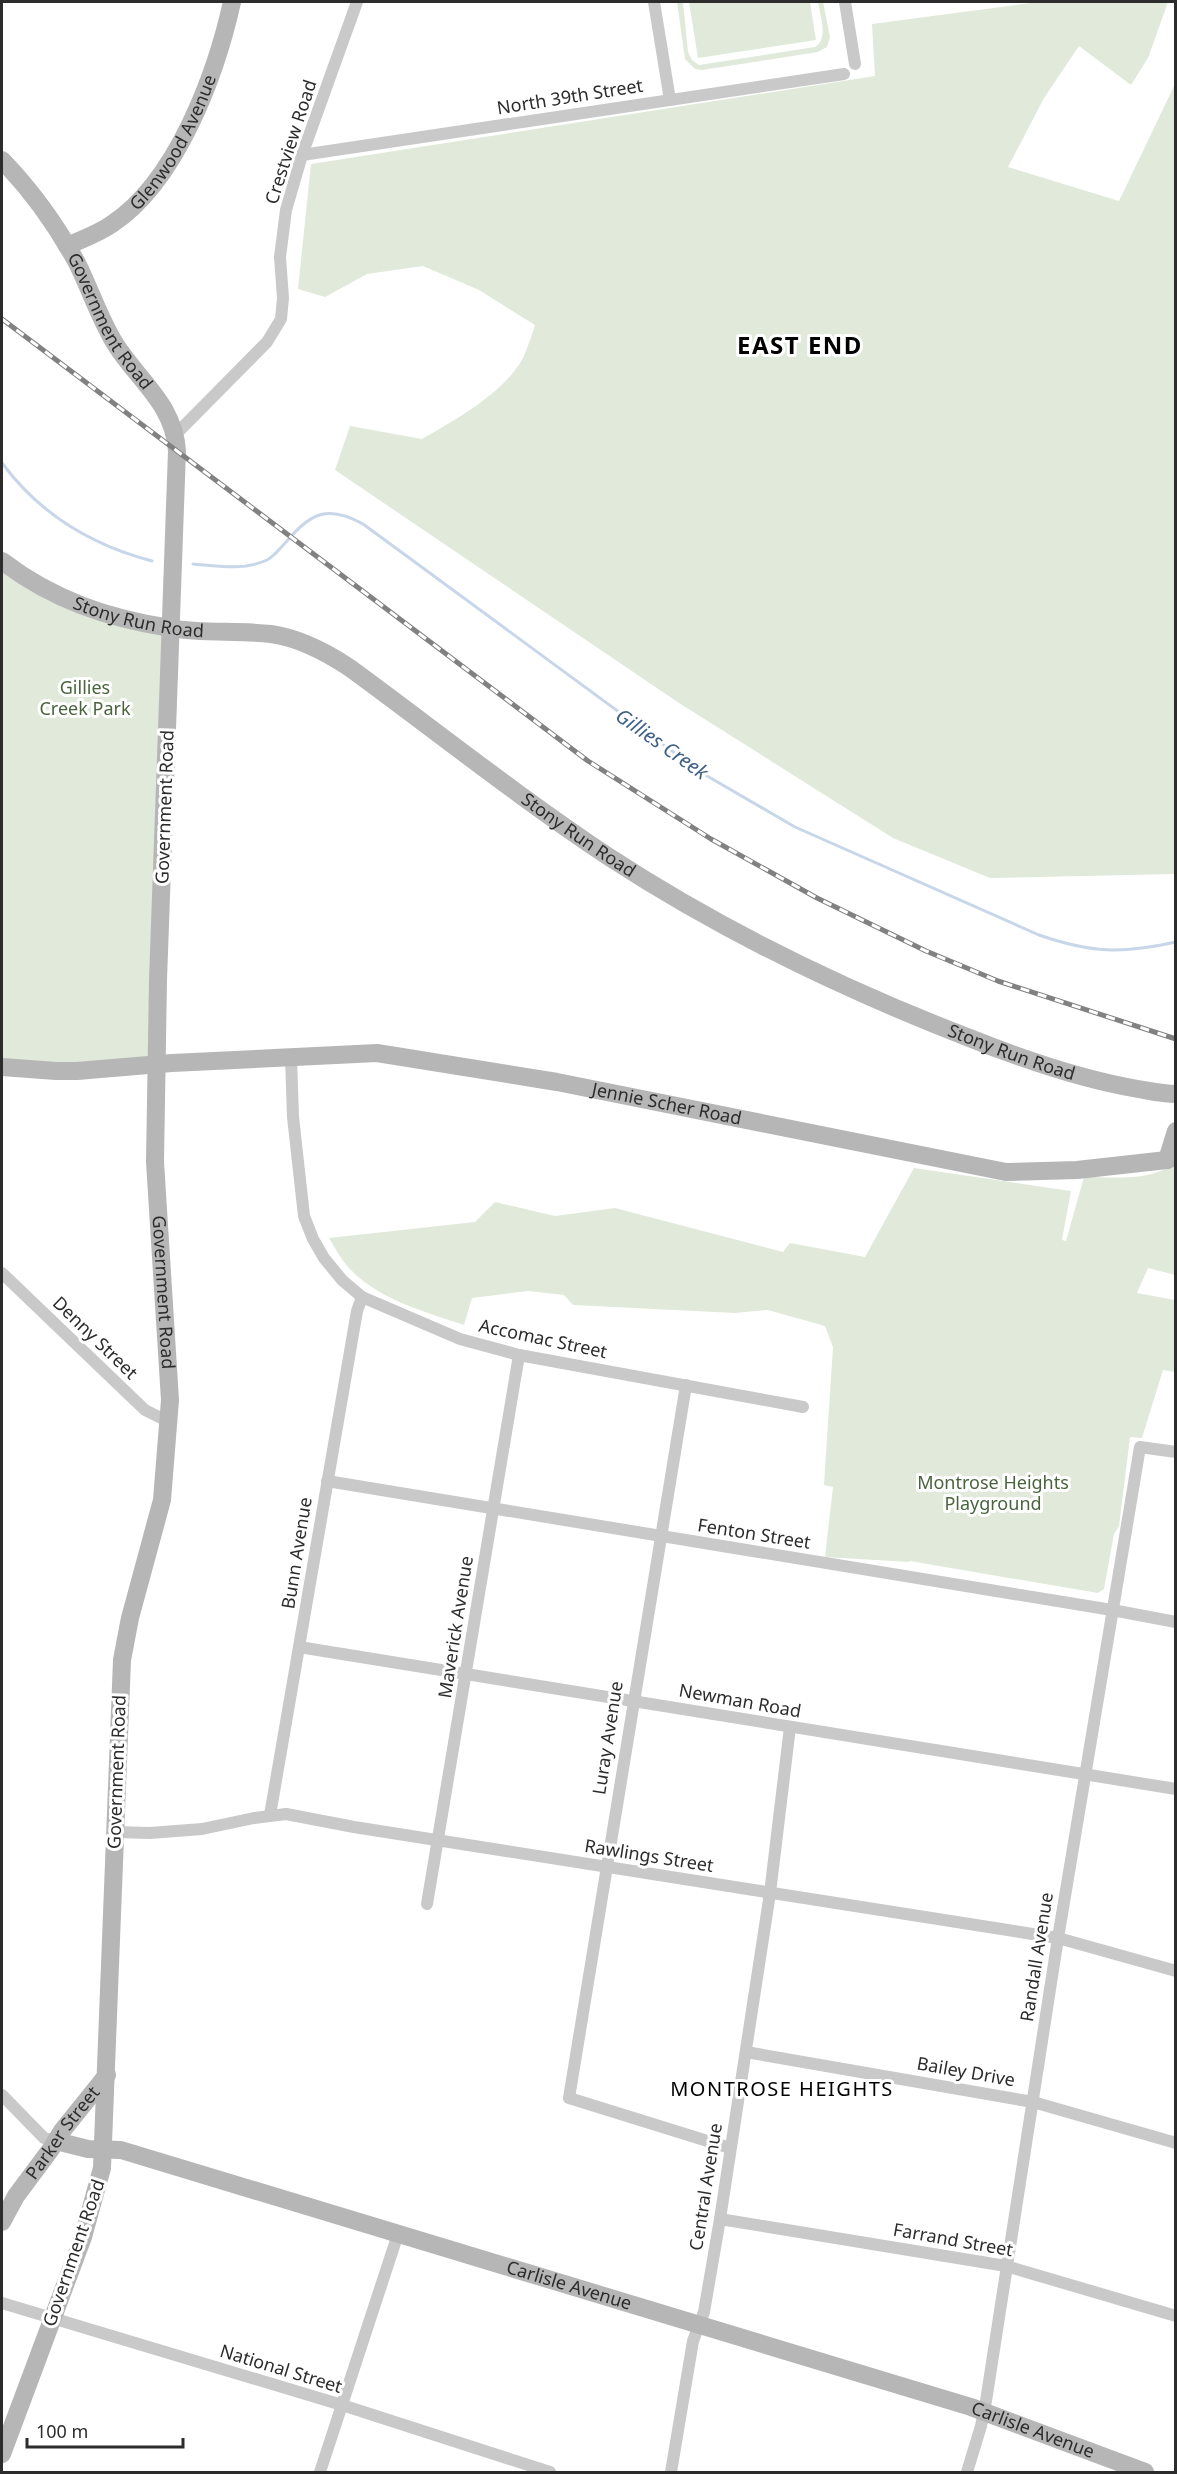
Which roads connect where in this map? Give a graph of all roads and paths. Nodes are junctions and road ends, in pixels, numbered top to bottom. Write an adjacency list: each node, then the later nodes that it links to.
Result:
1 (232, 2): 10 (street, Glenwood Avenue)
2 (357, 2): 8 (street, Crestview Road)
3 (654, 2): 7 (street)
4 (845, 2): 5 (street)
5 (855, 64)
6 (844, 74): 7 (street, North 39th Street)
7 (670, 100): 8 (street, North 39th Street)
8 (302, 155): 11 (street, Crestview Road)
9 (2, 160): 10 (street, Government Road)
10 (67, 246): 11 (street, Government Road)
11 (175, 435): 13 (street, Government Road)
12 (2, 561): 13 (street, Stony Run Road)
13 (171, 629): 15 (street, Government Road); 17 (street, Stony Run Road)
14 (291, 1057): 15 (street, Jennie Scher Road); 19 (street, Jennie Scher Road); 21 (street, Accomac Street)
15 (157, 1064): 16 (street, Jennie Scher Road); 25 (street, Government Road)
16 (2, 1067)
17 (1176, 1094)
18 (1176, 1131): 19 (street)
19 (1171, 1157)
20 (2, 1273): 25 (street, Denny Street)
21 (362, 1297): 22 (street, Accomac Street); 27 (street, Bunn Avenue)
22 (519, 1355): 23 (street, Accomac Street); 28 (street, Maverick Avenue)
23 (686, 1385): 24 (street, Accomac Street); 29 (street, Luray Avenue)
24 (803, 1407)
25 (169, 1422): 39 (street, Government Road)
26 (1176, 1452): 30 (street, Randall Avenue)
27 (327, 1481): 28 (street, Fenton Street); 32 (street, Bunn Avenue)
28 (494, 1510): 29 (street, Fenton Street); 33 (street, Maverick Avenue)
29 (660, 1537): 30 (street, Fenton Street); 34 (street, Luray Avenue)
30 (1112, 1610): 31 (street, Fenton Street); 36 (street, Randall Avenue)
31 (1176, 1622)
32 (299, 1647): 33 (street, Newman Road); 38 (street, Bunn Avenue)
33 (466, 1676): 34 (street, Newman Road); 40 (street, Maverick Avenue)
34 (633, 1701): 35 (street, Newman Road); 41 (street, Luray Avenue)
35 (790, 1727): 36 (street, Newman Road); 42 (street, Central Avenue)
36 (1086, 1773): 37 (street, Newman Road); 44 (street, Randall Avenue)
37 (1176, 1789)
38 (270, 1815): 39 (street, Rawlings Street); 40 (street, Rawlings Street)
39 (115, 1832): 47 (street, Government Road)
40 (438, 1841): 41 (street, Rawlings Street); 43 (street, Maverick Avenue)
41 (605, 1868): 42 (street, Rawlings Street); 52 (street, Luray Avenue)
42 (770, 1893): 44 (street, Rawlings Street); 46 (street, Central Avenue)
43 (427, 1904)
44 (1058, 1938): 45 (street, Rawlings Street); 49 (street, Randall Avenue)
45 (1176, 1971)
46 (746, 2052): 49 (street, Bailey Drive); 52 (street, Central Avenue)
47 (106, 2075): 50 (street, Parker Street); 53 (street, Government Road)
48 (2, 2095): 50 (street, Carlisle Avenue)
49 (1033, 2102): 51 (street, Bailey Drive); 57 (street, Randall Avenue)
50 (56, 2141): 53 (street, Carlisle Avenue); 55 (street, Parker Street)
51 (1176, 2143)
52 (730, 2148): 54 (street, Central Avenue)
53 (104, 2149): 56 (street, Carlisle Avenue); 60 (street, Government Road)
54 (720, 2219): 57 (street, Farrand Street); 61 (street, Central Avenue)
55 (2, 2222)
56 (398, 2234): 61 (street, Carlisle Avenue); 62 (street)
57 (1006, 2266): 59 (street, Farrand Street); 63 (street, Randall Avenue)
58 (2, 2303): 60 (street, National Street)
59 (1176, 2316)
60 (52, 2319): 62 (street, National Street); 64 (street, Government Road)
61 (698, 2325): 63 (street, Carlisle Avenue); 67 (street, Central Avenue)
62 (342, 2405): 65 (street); 66 (street, National Street)
63 (984, 2412): 68 (street, Randall Avenue); 69 (street, Carlisle Avenue)
64 (2, 2454)
65 (320, 2472)
66 (550, 2472)
67 (672, 2472)
68 (967, 2472)
69 (1145, 2472)

